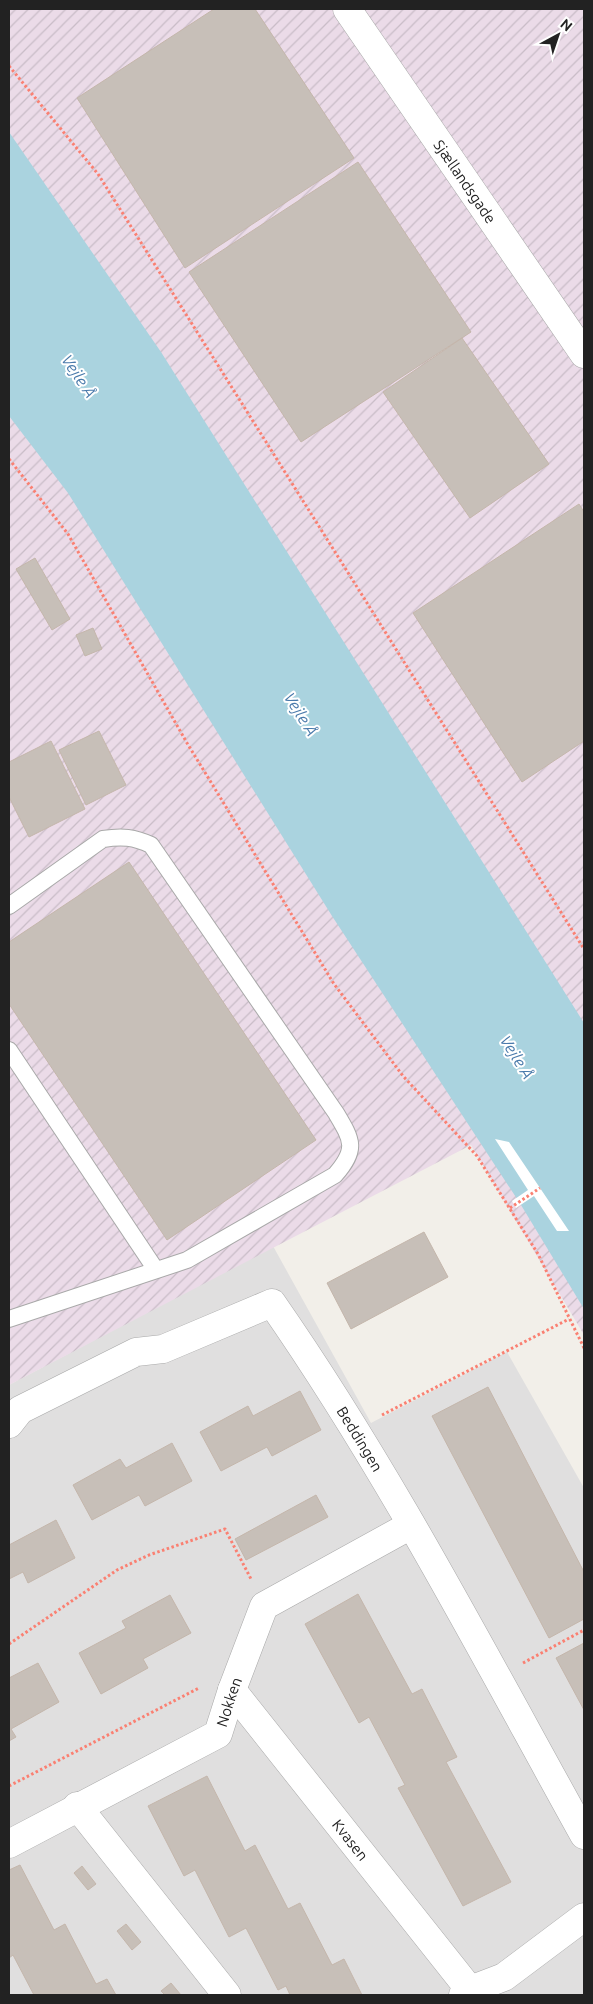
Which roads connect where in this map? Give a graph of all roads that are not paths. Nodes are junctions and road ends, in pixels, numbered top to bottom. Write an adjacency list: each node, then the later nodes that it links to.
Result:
1 (347, 9): 2 (street, Sjællandsgade)
2 (580, 340)
3 (9, 906): 5 (lane)
4 (9, 1050): 5 (lane)
5 (156, 1270): 6 (lane)
6 (9, 1319)
7 (9, 1424): 8 (street, Beddingen)
8 (411, 1525): 9 (street, Nokken); 11 (street, Beddingen)
9 (232, 1690): 10 (street, Nokken); 14 (street, Kvasen)
10 (77, 1806): 12 (street, Nokken); 15 (street)
11 (584, 1835)
12 (9, 1844)
13 (584, 1917): 14 (street, Kvasen)
14 (466, 1993)
15 (228, 1995)

